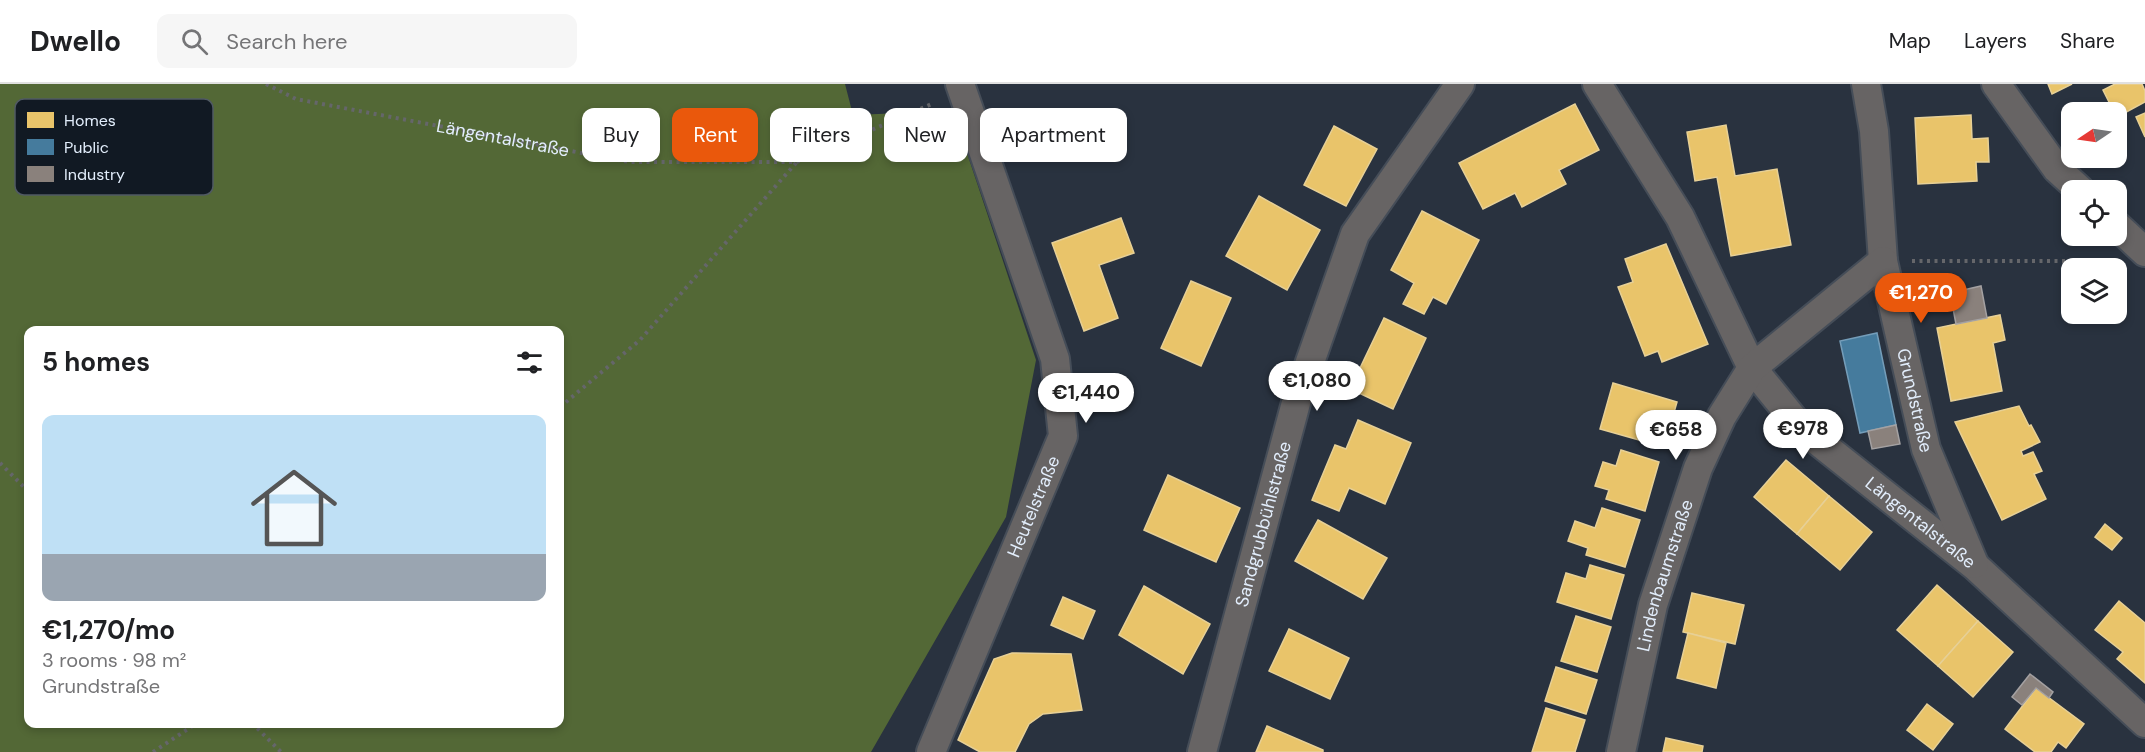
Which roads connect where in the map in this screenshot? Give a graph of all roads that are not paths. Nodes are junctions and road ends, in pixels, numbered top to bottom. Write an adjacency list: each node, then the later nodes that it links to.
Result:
1 (1460, 84): 12 (street, Sandgrubbühlstraße)
2 (1597, 84): 8 (street, Längentalstraße)
3 (1866, 84): 7 (street, Grundstraße)
4 (1996, 84): 6 (street)
5 (968, 86): 11 (street, Heutelstraße)
6 (2069, 180)
7 (1896, 261): 8 (street, Lindenbaumstraße); 9 (street, Grundstraße)
8 (1752, 369): 9 (street, Längentalstraße); 13 (street, Lindenbaumstraße)
9 (1975, 566): 10 (street, Längentalstraße)
10 (2145, 723)
11 (931, 752)
12 (1202, 752)
13 (1621, 752)

